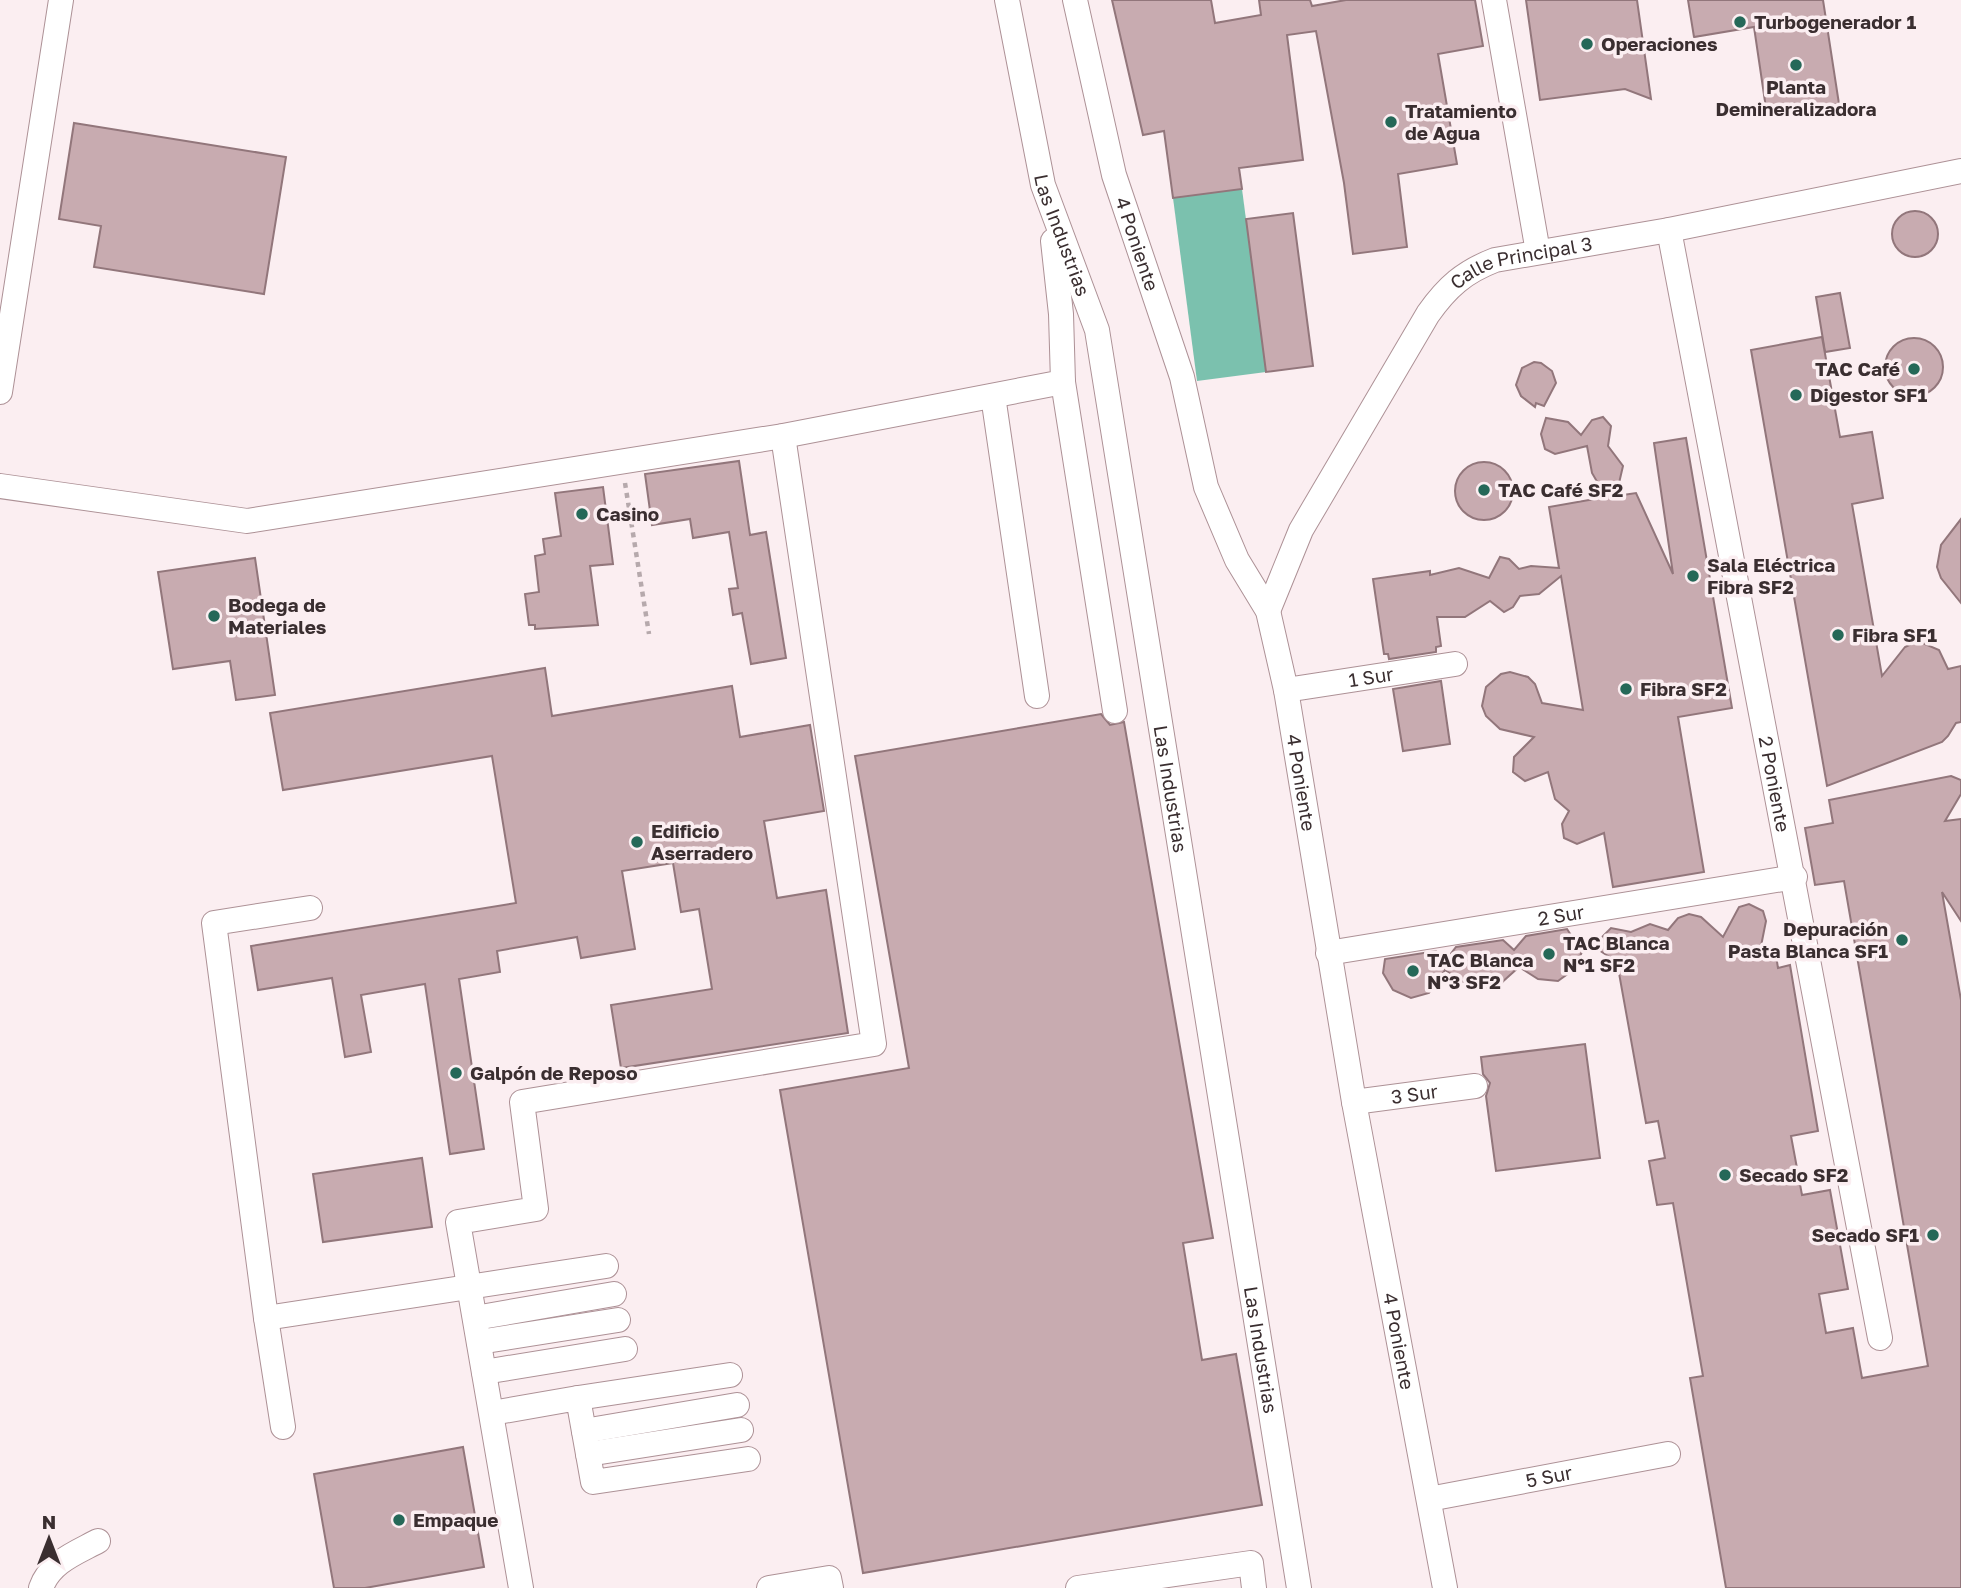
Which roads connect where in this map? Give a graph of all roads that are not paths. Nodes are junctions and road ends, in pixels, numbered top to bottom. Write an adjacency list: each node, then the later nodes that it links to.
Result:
1 (61, 0): 8 (street)
2 (1007, 0): 6 (street, Las Industrias)
3 (1075, 0): 15 (street, 4 Poniente)
4 (1494, 0): 9 (street)
5 (1961, 171): 7 (street, Calle Principal 3)
6 (1043, 186): 10 (street); 51 (street, Las Industrias)
7 (1669, 230): 9 (street, Calle Principal 3); 20 (street, 2 Poniente)
8 (11, 248): 11 (street)
9 (1538, 252): 15 (street, Calle Principal 3)
10 (1063, 382): 12 (street); 19 (street)
11 (0, 392)
12 (993, 396): 13 (street); 18 (street)
13 (783, 436): 14 (street); 26 (street)
14 (0, 486)
15 (1268, 611): 17 (street, 4 Poniente)
16 (1455, 664): 17 (street, 1 Sur)
17 (1286, 690): 22 (street, 4 Poniente)
18 (1037, 696)
19 (1115, 711)
20 (1795, 877): 22 (street, 2 Sur); 31 (street, 2 Poniente)
21 (310, 908): 28 (street)
22 (1328, 953): 24 (street, 4 Poniente)
23 (1475, 1086): 24 (street, 3 Sur)
24 (1354, 1102): 43 (street, 4 Poniente)
25 (606, 1266): 26 (street)
26 (469, 1286): 28 (street); 30 (street)
27 (614, 1294): 30 (street)
28 (266, 1318): 38 (street)
29 (618, 1320): 30 (street)
30 (477, 1330): 33 (street)
31 (1880, 1338)
32 (625, 1349): 33 (street)
33 (484, 1372): 37 (street)
34 (730, 1375): 35 (street)
35 (578, 1398): 37 (street); 40 (street)
36 (737, 1405): 40 (street)
37 (492, 1413): 46 (street)
38 (283, 1427)
39 (741, 1430): 40 (street)
40 (586, 1442): 42 (street)
41 (1668, 1454): 43 (street, 5 Sur)
42 (748, 1459)
43 (1429, 1499): 52 (street, 4 Poniente)
44 (99, 1541): 45 (street)
45 (41, 1588)
46 (521, 1588)
47 (769, 1588): 48 (street)
48 (831, 1588)
49 (1078, 1588): 50 (street)
50 (1254, 1588)
51 (1299, 1588)
52 (1445, 1588)

